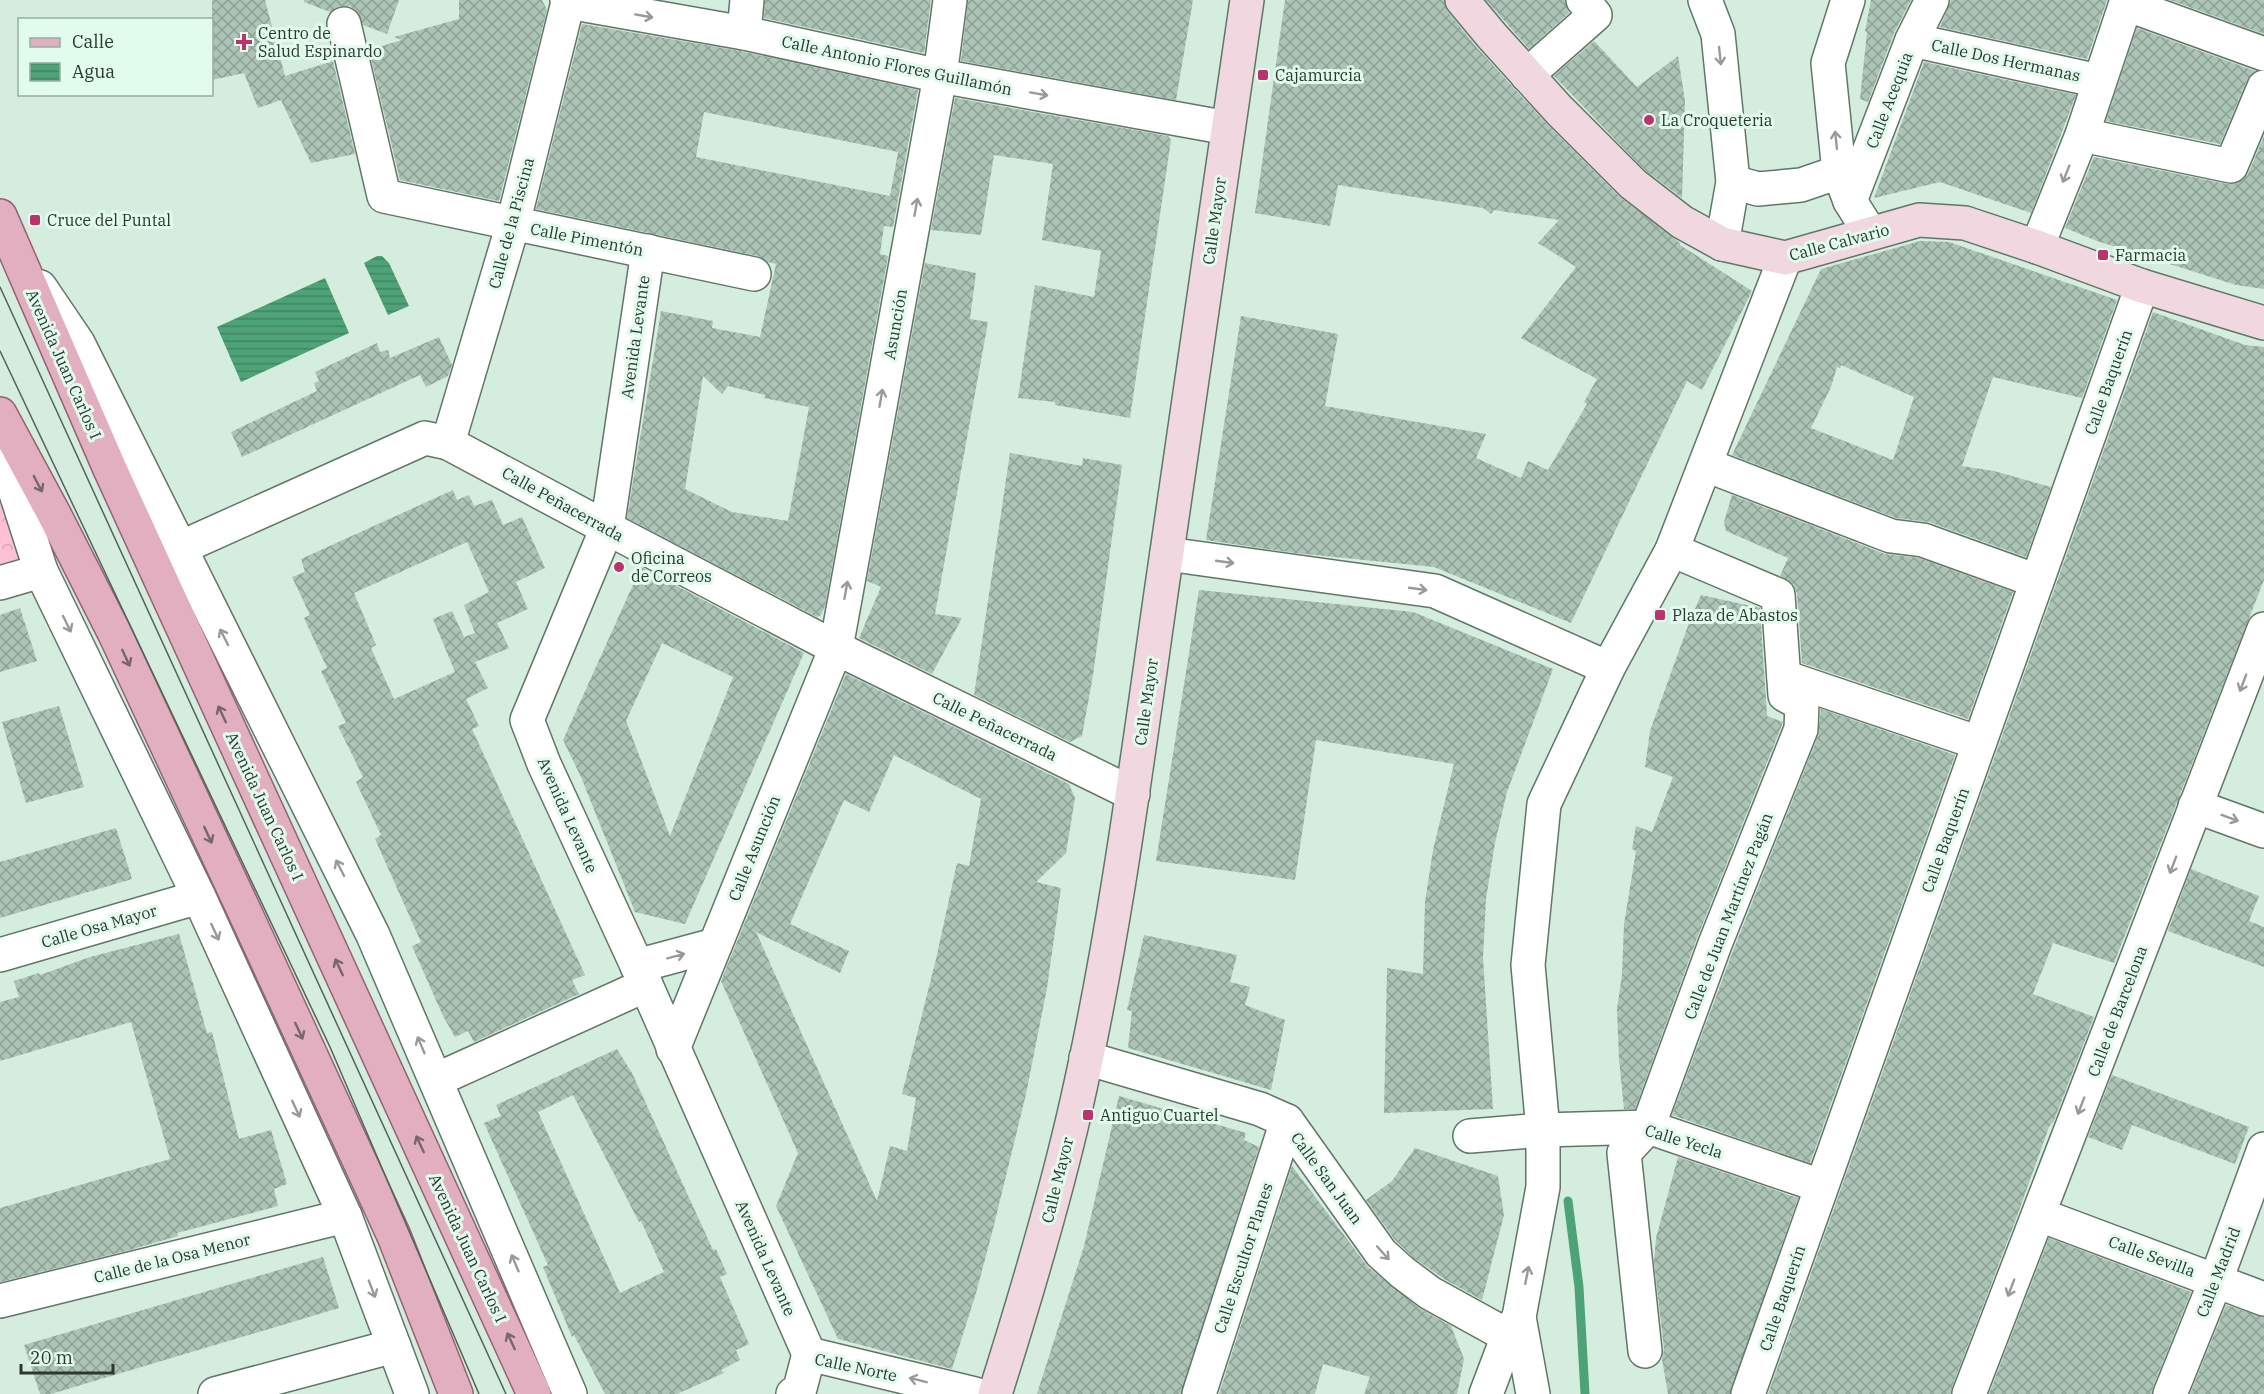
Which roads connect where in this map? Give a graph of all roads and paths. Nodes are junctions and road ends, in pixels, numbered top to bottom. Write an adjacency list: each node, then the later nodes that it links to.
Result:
1 (747, 0): 12 (street)
2 (951, 0): 16 (street, Asunción)
3 (1246, 0): 19 (main road, Calle Mayor)
4 (1462, 0): 15 (main road, Calle Calvario)
5 (1583, 0): 15 (street)
6 (1705, 0): 21 (street, one-way to 21)
7 (1848, 0): 22 (street, one-way to 7)
8 (1932, 0): 13 (street, Calle Acequia)
9 (568, 1): 12 (street, Calle Antonio Flores Guillamón, one-way to 12); 24 (street, Calle de la Piscina)
10 (2126, 2): 14 (street); 17 (street)
11 (344, 24): 24 (street, Calle Pimentón)
12 (744, 33): 16 (street, Calle Antonio Flores Guillamón)
13 (1912, 40): 17 (street, Calle Dos Hermanas); 22 (street, Calle Acequia)
14 (2264, 54)
15 (1527, 75): 26 (main road, Calle Calvario)
16 (940, 76): 19 (street, Calle Antonio Flores Guillamón, one-way to 19); 46 (street, Asunción, one-way to 16)
17 (2099, 81): 20 (street)
18 (2263, 94): 20 (street)
19 (1228, 128): 41 (main road, Calle Mayor)
20 (2082, 135): 28 (street, one-way to 28)
21 (1733, 182): 22 (street); 26 (street)
22 (1845, 187): 25 (street)
23 (0, 216): 27 (main road, Avenida Juan Carlos I)
24 (513, 224): 29 (street, Calle Pimentón); 35 (street, Calle de la Piscina)
25 (1870, 233): 28 (main road, Calle Calvario); 30 (main road, Calle Calvario)
26 (1722, 244): 30 (main road, Calle Calvario)
27 (13, 247): 39 (street); 79 (main road, Avenida Juan Carlos I, one-way to 27)
28 (2037, 247): 32 (main road, Calle Calvario)
29 (648, 251): 31 (street, Calle Pimentón); 38 (street, Avenida Levante)
30 (1785, 258): 37 (street)
31 (754, 274)
32 (2142, 286): 33 (main road, Calle Calvario); 43 (street, Calle Baquerín)
33 (2264, 323)
34 (0, 414): 78 (main road, one-way to 78)
35 (448, 442): 38 (street, Calle Peñacerrada); 39 (street, Calle Peñacerrada)
36 (0, 444): 42 (street)
37 (1706, 465): 40 (street); 43 (street)
38 (606, 528): 46 (street, Calle Peñacerrada); 56 (street, Avenida Levante)
39 (180, 548): 59 (street, one-way to 39)
40 (1672, 550): 47 (street); 48 (street, Calle de Juan Martínez Pagán)
41 (1167, 554): 47 (street, one-way to 47); 50 (main road, Calle Mayor)
42 (41, 571): 44 (street); 53 (street, one-way to 53)
43 (2037, 581): 49 (street, Calle Baquerín)
44 (0, 583)
45 (2264, 629): 51 (street, Calle de Barcelona, one-way to 51)
46 (836, 648): 50 (street, Calle Peñacerrada); 54 (street, Calle Asunción)
47 (1608, 668): 62 (street)
48 (1784, 677): 49 (street); 61 (street, Calle de Juan Martínez Pagán)
49 (1979, 743): 65 (street, Calle Baquerín)
50 (1133, 794): 58 (main road, Calle Mayor)
51 (2195, 806): 52 (street, one-way to 52); 66 (street, Calle de Barcelona, one-way to 66)
52 (2264, 831)
53 (199, 897): 55 (street, Calle Osa Mayor); 67 (street, one-way to 67)
54 (715, 945): 56 (street, one-way to 54); 57 (street, Calle Asunción)
55 (0, 955)
56 (641, 975): 57 (street, Avenida Levante); 59 (street)
57 (673, 1049): 74 (street, Avenida Levante)
58 (1086, 1058): 60 (street, Calle San Juan); 82 (main road, Calle Mayor)
59 (436, 1080): 80 (street, one-way to 59)
60 (1287, 1121): 71 (street, Calle San Juan, one-way to 71); 83 (street, Calle Escultor Planes)
61 (1648, 1127): 62 (street, Calle Yecla); 65 (street, Calle Yecla); 73 (street, Calle de Juan Martínez Pagán)
62 (1544, 1130): 63 (street, Calle Yecla); 71 (street, one-way to 62)
63 (1470, 1136)
64 (2264, 1149): 68 (street, Calle Madrid)
65 (1821, 1186): 86 (street, Calle Baquerín)
66 (2040, 1215): 68 (street, Calle Sevilla); 87 (street, Calle de Barcelona, one-way to 87)
67 (345, 1216): 70 (street, Calle de la Osa Menor); 72 (street, one-way to 72)
68 (2216, 1280): 69 (street, Calle Sevilla); 88 (street, Calle Madrid)
69 (2264, 1299)
70 (0, 1301)
71 (1513, 1326): 84 (street); 85 (street)
72 (394, 1346): 76 (street); 77 (street)
73 (1645, 1351)
74 (809, 1354): 75 (street, Calle Norte); 81 (street, Calle Norte, one-way to 74)
75 (800, 1393)
76 (215, 1394)
77 (412, 1394)
78 (456, 1394)
79 (534, 1394)
80 (570, 1394)
81 (975, 1394)
82 (995, 1394)
83 (1199, 1394)
84 (1486, 1394)
85 (1533, 1394)
86 (1748, 1394)
87 (1969, 1394)
88 (2170, 1394)

